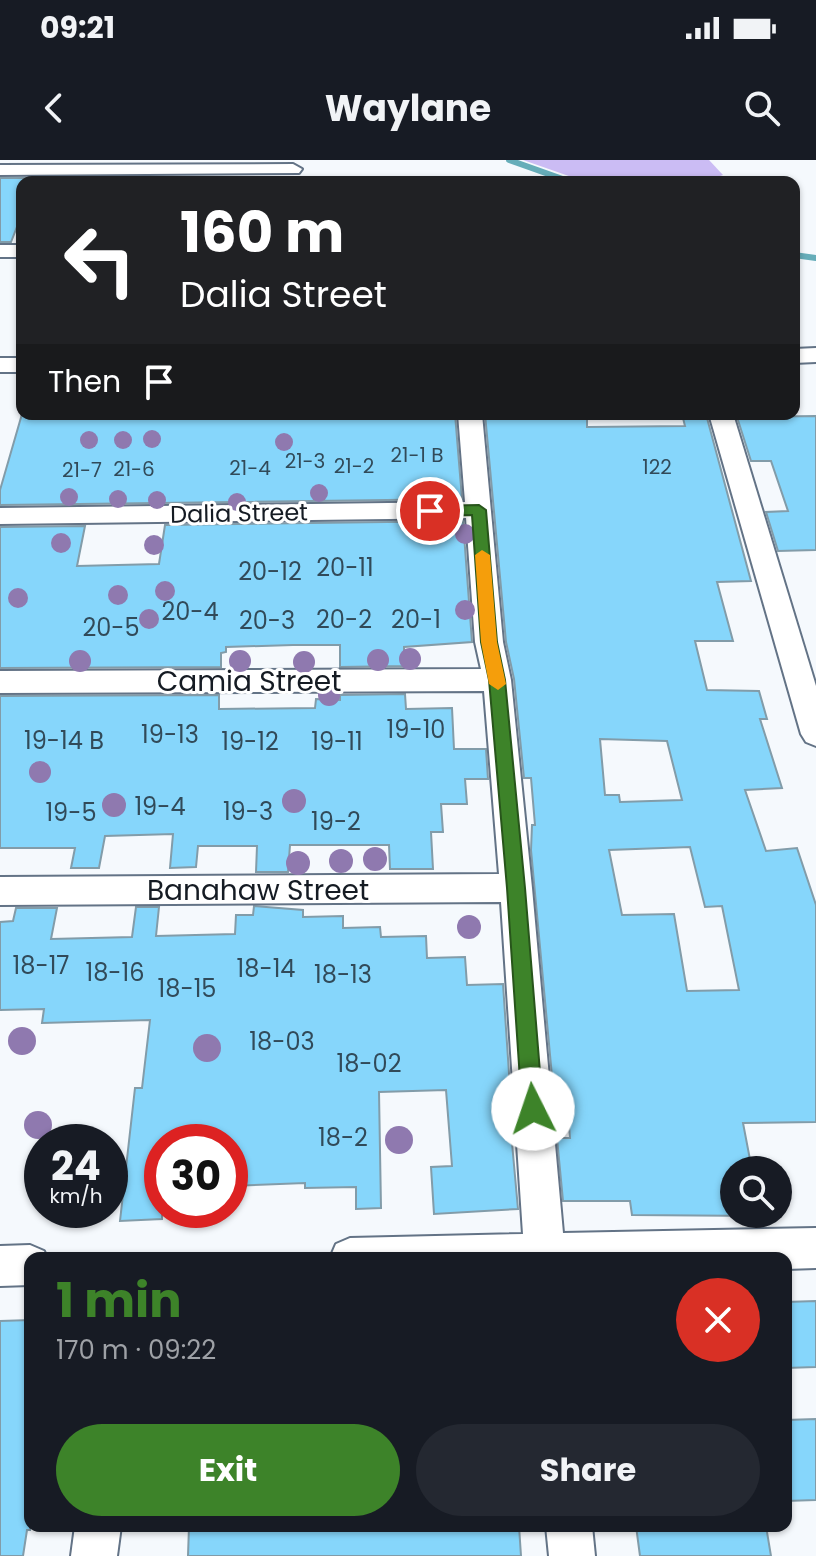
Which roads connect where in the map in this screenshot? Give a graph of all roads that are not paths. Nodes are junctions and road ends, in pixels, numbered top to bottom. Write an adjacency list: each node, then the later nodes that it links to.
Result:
1 (291, 168): 2 (street)
2 (0, 170)
3 (471, 420): 5 (street)
4 (723, 420): 9 (street)
5 (479, 510): 6 (street, Dalia Street); 7 (street)
6 (0, 516)
7 (497, 680): 8 (street, Camia Street); 10 (street)
8 (0, 682)
9 (816, 734)
10 (516, 888): 11 (street, Banahaw Street); 13 (street)
11 (0, 891)
12 (816, 1248): 14 (street)
13 (545, 1252)
14 (680, 1252)
15 (24, 1265): 16 (street)
16 (0, 1266)
17 (97, 1532): 19 (street)
18 (570, 1532): 20 (street)
19 (94, 1556)
20 (572, 1556)

